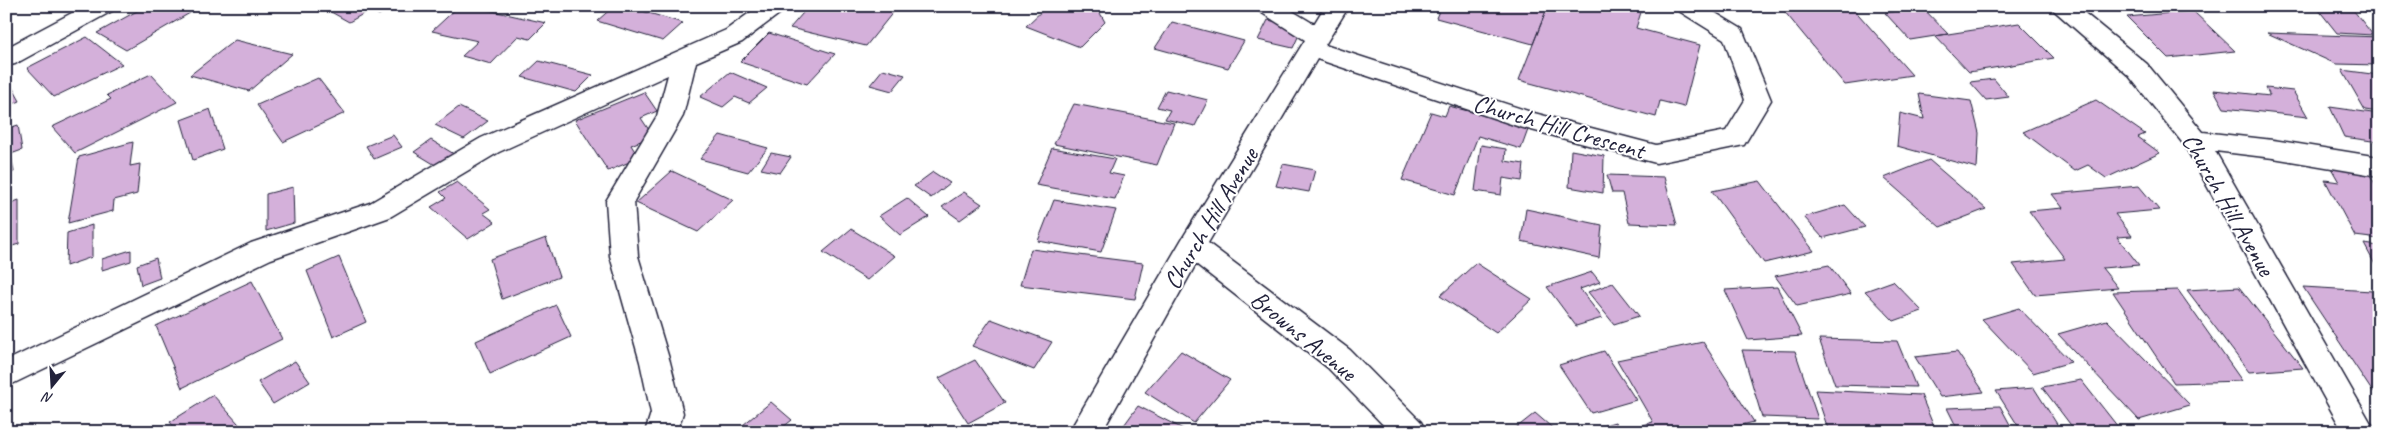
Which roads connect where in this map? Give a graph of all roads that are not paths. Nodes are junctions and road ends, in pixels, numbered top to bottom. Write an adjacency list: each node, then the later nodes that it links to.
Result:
1 (104, 6): 8 (street)
2 (775, 6): 9 (street)
3 (1267, 6): 7 (street)
4 (1337, 6): 7 (street, Church Hill Avenue)
5 (1687, 6): 7 (street, Church Hill Crescent)
6 (2061, 6): 10 (street, Church Hill Avenue)
7 (1315, 43): 12 (street, Church Hill Avenue)
8 (6, 58)
9 (685, 59): 13 (street); 14 (street)
10 (2195, 140): 11 (street); 17 (street, Church Hill Avenue)
11 (2379, 167)
12 (1192, 246): 15 (street, Church Hill Avenue); 16 (street, Browns Avenue)
13 (6, 375)
14 (661, 432)
15 (1085, 432)
16 (1410, 432)
17 (2360, 432)

